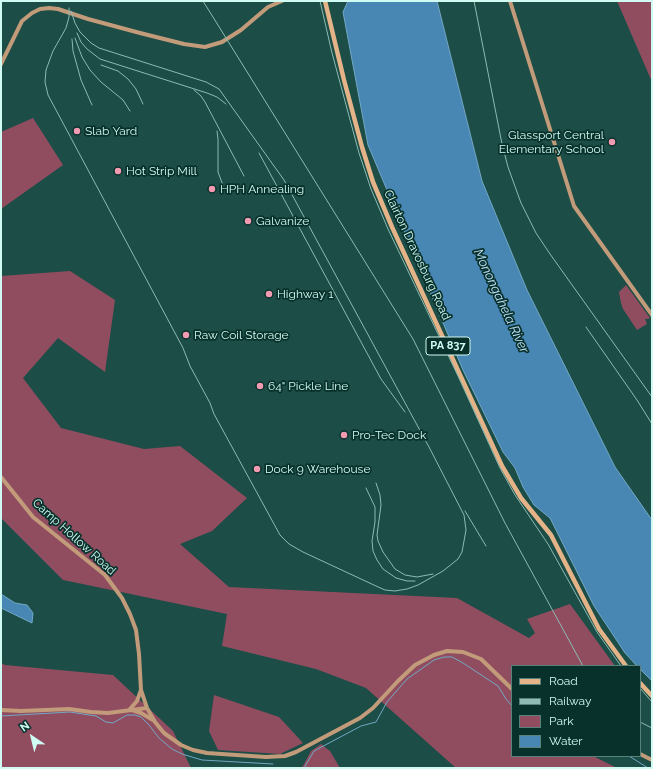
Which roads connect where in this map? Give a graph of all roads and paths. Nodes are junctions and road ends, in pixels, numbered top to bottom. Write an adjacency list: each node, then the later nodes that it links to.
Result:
1 (282, 1): 4 (main road)
2 (325, 1): 7 (main road, Clairton Dravosburg Road / PA 837)
3 (510, 1): 5 (main road)
4 (1, 64)
5 (652, 315)
6 (1, 477): 10 (main road, Camp Hollow Road)
7 (625, 665)
8 (641, 683): 11 (main road)
9 (511, 687): 15 (main road)
10 (141, 690): 12 (main road, Camp Hollow Road); 14 (main road)
11 (652, 696)
12 (147, 708): 14 (main road); 15 (main road, Camp Hollow Road)
13 (1, 710): 14 (main road)
14 (130, 710): 15 (main road)
15 (155, 722)
16 (641, 754): 17 (main road)
17 (652, 760)

